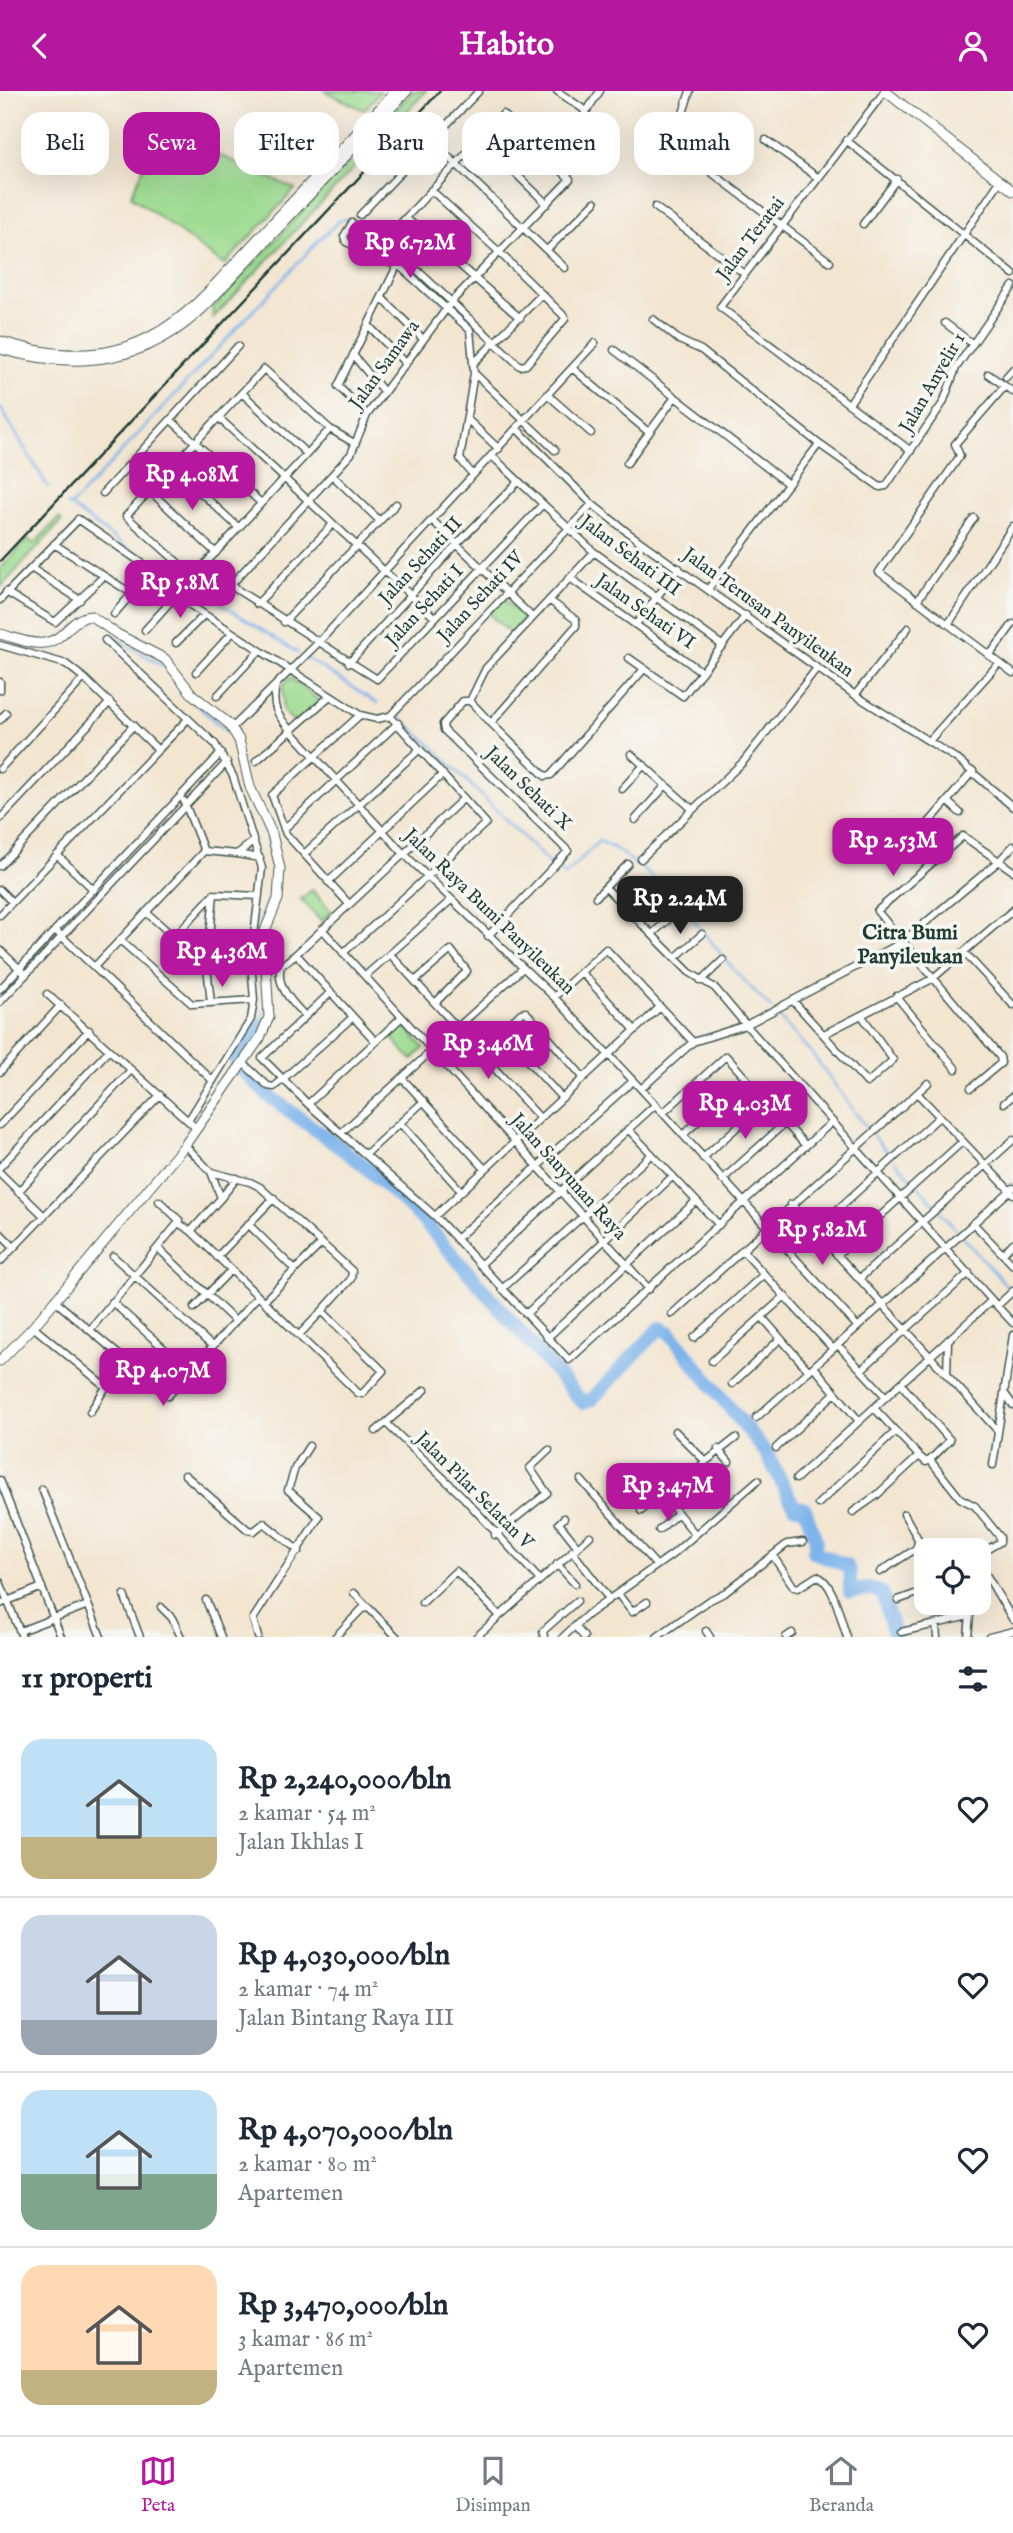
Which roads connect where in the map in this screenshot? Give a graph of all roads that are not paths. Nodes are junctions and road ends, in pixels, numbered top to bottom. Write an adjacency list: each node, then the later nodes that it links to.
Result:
1 (396, 91): 28 (street)
2 (407, 91): 28 (street)
3 (479, 91): 10 (street)
4 (557, 91): 8 (street)
5 (600, 91): 8 (street)
6 (690, 91): 9 (street)
7 (885, 91): 11 (street, Jalan Teratai); 22 (street)
8 (586, 111)
9 (683, 112)
10 (448, 123)
11 (846, 140): 20 (street, Jalan Teratai); 21 (street)
12 (766, 141): 20 (street)
13 (448, 157): 15 (street)
14 (462, 158): 15 (street)
15 (456, 164): 23 (street); 33 (street)
16 (398, 175): 29 (street)
17 (517, 175): 26 (street)
18 (566, 175): 26 (street, Jalan Samawa)
19 (715, 175): 32 (street)
20 (817, 177): 32 (street, Jalan Teratai)
21 (897, 179): 31 (street); 34 (street)
22 (1000, 181): 24 (street); 34 (street)
23 (431, 190): 30 (street); 36 (street)
24 (1013, 191)
25 (595, 202): 35 (street)
26 (547, 204): 33 (street, Jalan Samawa)
27 (655, 208): 40 (street)
28 (290, 209): 52 (street); 57 (street)
29 (360, 215)
30 (406, 218): 42 (street); 46 (street)
31 (863, 224)
32 (782, 225): 37 (street); 40 (street, Jalan Teratai)
33 (523, 228): 35 (street); 36 (street, Jalan Samawa)
34 (963, 233): 41 (street); 73 (street)
35 (547, 250): 39 (street)
36 (499, 252): 42 (street, Jalan Samawa); 44 (street)
37 (830, 262)
38 (397, 266): 38 (street); 45 (street); 46 (street)
39 (565, 268)
40 (745, 274): 88 (street, Jalan Teratai)
41 (1013, 274)
42 (475, 279): 46 (street, Jalan Samawa); 47 (street)
43 (1013, 286): 55 (street, Jalan Anyelir 1)
44 (542, 294): 47 (street); 54 (street)
45 (383, 299): 50 (street); 51 (street)
46 (450, 305): 51 (street, Jalan Samawa); 54 (street); 61 (street)
47 (520, 318): 54 (street)
48 (653, 319): 85 (street)
49 (945, 323): 55 (street)
50 (369, 326): 59 (street); 60 (street)
51 (422, 339): 60 (street, Jalan Samawa)
52 (0, 341)
53 (595, 343): 62 (street)
54 (496, 344): 61 (street)
55 (973, 344): 88 (street, Jalan Anyelir 1)
56 (237, 346): 77 (street)
57 (0, 349)
58 (614, 350): 72 (street)
59 (353, 355): 68 (street); 74 (street)
60 (406, 364): 68 (street, Jalan Samawa)
61 (473, 364): 64 (street)
62 (572, 368): 71 (street); 81 (street)
63 (1013, 369): 66 (street)
64 (474, 373): 76 (street); 78 (street)
65 (988, 374): 67 (street)
66 (1006, 377)
67 (1005, 386): 69 (street); 138 (street)
68 (384, 392): 74 (street, Jalan Samawa)
69 (1013, 392)
70 (242, 393): 75 (street); 79 (street); 89 (street)
71 (548, 395): 78 (street); 82 (street)
72 (675, 397): 91 (street); 97 (street)
73 (851, 401)
74 (367, 415): 84 (street, Jalan Samawa)
75 (219, 418): 83 (street); 95 (street)
76 (467, 419): 86 (street); 93 (street)
77 (171, 420): 83 (street); 99 (street)
78 (523, 422): 80 (street); 87 (street)
79 (330, 429): 84 (street); 89 (street)
80 (517, 429): 86 (street); 104 (street, Jalan Terusan Panyileukan)
81 (646, 430)
82 (591, 433)
83 (196, 443): 92 (street); 101 (street)
84 (354, 443): 94 (street, Jalan Samawa)
85 (819, 444): 88 (street, Jalan Anyelir 1); 97 (street)
86 (499, 449): 90 (street)
87 (555, 450)
88 (911, 451)
89 (306, 453): 95 (street)
90 (492, 457): 93 (street); 96 (street, Jalan Sehati III)
91 (627, 463)
92 (174, 467): 98 (street); 110 (street)
93 (473, 475): 107 (street)
94 (333, 476): 100 (street, Jalan Samawa); 106 (street)
95 (285, 479): 100 (street); 101 (street)
96 (519, 482): 102 (street, Jalan Sehati III); 114 (street, Jalan Sehati II)
97 (788, 484): 127 (street)
98 (150, 491): 116 (street); 125 (street)
99 (103, 493)
100 (309, 502): 108 (street); 126 (street, Jalan Samawa)
101 (261, 503): 110 (street)
102 (543, 504): 111 (street, Jalan Sehati III); 120 (street, Jalan Sehati I)
103 (396, 505): 106 (street)
104 (591, 505): 111 (street, Jalan Sehati IV); 119 (street, Jalan Terusan Panyileukan)
105 (974, 518): 138 (street)
106 (382, 519): 113 (street)
107 (433, 521): 114 (street); 122 (street)
108 (332, 524): 113 (street); 139 (street)
109 (1013, 526): 147 (street)
110 (239, 528): 116 (street)
111 (568, 528): 115 (street, Jalan Sehati III); 131 (street, Jalan Sehati IV)
112 (54, 544): 117 (street); 121 (street); 123 (street)
113 (357, 545): 122 (street); 145 (street)
114 (456, 545): 120 (street); 132 (street, Jalan Sehati II)
115 (594, 552): 124 (street); 134 (street, Jalan Sehati III)
116 (216, 553): 118 (street)
117 (31, 568): 129 (street); 136 (street)
118 (203, 568): 125 (street); 126 (street, Jalan Sehati I)
119 (679, 568): 127 (street, Jalan Terusan Panyileukan); 134 (street)
120 (482, 569): 131 (street); 144 (street, Jalan Sehati I)
121 (153, 570): 128 (street); 130 (street)
122 (386, 571): 132 (street); 154 (street)
123 (104, 576): 130 (street); 136 (street)
124 (570, 578): 137 (street); 146 (street, Jalan Sehati VI)
125 (192, 579): 128 (street)
126 (229, 587): 139 (street, Jalan Sehati I)
127 (708, 589): 141 (street, Jalan Terusan Panyileukan)
128 (181, 590): 133 (street)
129 (6, 592): 135 (street); 136 (street)
130 (131, 593): 140 (street)
131 (506, 593): 143 (street); 180 (street, Jalan Sehati IV)
132 (411, 595): 144 (street); 161 (street, Jalan Sehati II)
133 (176, 596): 142 (street); 150 (street)
134 (658, 597): 146 (street); 157 (street, Jalan Sehati III)
135 (0, 600)
136 (79, 600)
137 (549, 600): 143 (street); 186 (street)
138 (917, 601): 147 (street)
139 (257, 604): 145 (street, Jalan Sehati I)
140 (114, 614)
141 (746, 615): 157 (street); 163 (street, Jalan Terusan Panyileukan)
142 (203, 616): 152 (street); 155 (street)
143 (532, 617): 177 (street)
144 (435, 618): 161 (street, Jalan Sehati I)
145 (284, 622): 154 (street, Jalan Sehati I)
146 (637, 623): 167 (street, Jalan Sehati VI)
147 (949, 623): 159 (street)
148 (1013, 624): 159 (street)
149 (908, 628): 173 (street)
150 (145, 630)
151 (0, 634): 303 (street)
152 (231, 634): 158 (street); 166 (street)
153 (105, 640): 183 (street)
154 (320, 642): 161 (street, Jalan Sehati I); 165 (street)
155 (176, 643)
156 (0, 645): 169 (street)
157 (723, 646): 167 (street)
158 (259, 652): 165 (street); 174 (street)
159 (989, 656): 162 (street)
160 (629, 658): 164 (street)
161 (349, 663)
162 (999, 663): 168 (street); 190 (street)
163 (817, 668): 173 (street, Jalan Terusan Panyileukan); 210 (street)
164 (644, 669): 167 (street); 186 (street)
165 (290, 671): 171 (street); 175 (street)
166 (197, 672)
167 (702, 672)
168 (1013, 673)
169 (84, 678): 178 (street); 199 (street)
170 (0, 682): 172 (street)
171 (276, 685): 176 (street); 181 (street)
172 (0, 690)
173 (855, 695): 190 (street, Jalan Terusan Panyileukan)
174 (217, 696)
175 (330, 696): 182 (street); 189 (street)
176 (261, 699): 181 (street, Jalan Raya Bumi Panyileukan); 187 (street)
177 (470, 701): 186 (street); 253 (street, Jalan Sehati X)
178 (110, 702): 188 (street); 212 (street)
179 (6, 713): 184 (street)
180 (393, 713): 182 (street); 185 (street)
181 (278, 715): 189 (street, Jalan Raya Bumi Panyileukan)
182 (360, 715): 195 (street)
183 (188, 719): 192 (street); 193 (street)
184 (0, 720)
185 (398, 723): 191 (street); 202 (street)
186 (491, 723)
187 (236, 724)
188 (134, 725): 192 (street); 228 (street)
189 (291, 730): 195 (street, Jalan Raya Bumi Panyileukan); 196 (street)
190 (929, 741): 200 (street, Jalan Terusan Panyileukan)
191 (420, 748): 201 (street); 208 (street)
192 (158, 750): 223 (street)
193 (221, 753): 197 (street); 206 (street)
194 (631, 754): 198 (street)
195 (316, 756): 202 (street, Jalan Raya Bumi Panyileukan); 214 (street)
196 (256, 761)
197 (227, 762): 206 (street); 217 (street)
198 (644, 765): 203 (street); 204 (street)
199 (0, 769)
200 (973, 771): 207 (street); 209 (street, Jalan Terusan Panyileukan)
201 (443, 774): 205 (street); 215 (street)
202 (338, 779): 208 (street, Jalan Raya Bumi Panyileukan); 214 (street)
203 (666, 785): 210 (street); 213 (street)
204 (622, 789)
205 (464, 798): 222 (street); 230 (street)
206 (183, 799): 219 (street); 233 (street); 237 (street)
207 (947, 801): 211 (street); 216 (street)
208 (360, 803): 215 (street, Jalan Raya Bumi Panyileukan); 221 (street)
209 (1013, 807)
210 (692, 809): 225 (street)
211 (960, 813)
212 (0, 819)
213 (635, 820)
214 (284, 829): 221 (street)
215 (382, 829): 222 (street, Jalan Raya Bumi Panyileukan); 231 (street)
216 (915, 839)
217 (254, 841): 220 (street); 224 (street)
218 (1013, 846): 226 (street)
219 (204, 851): 220 (street); 246 (street)
220 (237, 854): 224 (street)
221 (304, 854): 231 (street)
222 (404, 854): 230 (street, Jalan Raya Bumi Panyileukan); 242 (street)
223 (57, 855): 233 (street); 241 (street)
224 (260, 858): 238 (street)
225 (640, 859)
226 (999, 861): 229 (street); 256 (street); 256 (street)
227 (628, 864): 232 (street)
228 (0, 866)
229 (1013, 871)
230 (428, 878): 240 (street, Jalan Raya Bumi Panyileukan); 258 (street)
231 (328, 882): 242 (street)
232 (606, 888): 239 (street); 245 (street)
233 (93, 889): 237 (street); 249 (street)
234 (653, 889): 245 (street)
235 (0, 890): 241 (street)
236 (214, 894): 238 (street); 254 (street); 265 (street)
237 (99, 895): 252 (street)
238 (259, 896): 279 (street)
239 (596, 897)
240 (450, 901): 253 (street, Jalan Raya Bumi Panyileukan); 261 (street)
241 (12, 902): 247 (street)
242 (349, 904): 248 (street)
243 (679, 910): 250 (street)
244 (1013, 910): 259 (street)
245 (630, 911): 250 (street)
246 (146, 912): 254 (street); 255 (street)
247 (0, 915)
248 (322, 929): 258 (street, Jalan Sauyunan Raya); 260 (street)
249 (55, 930): 252 (street); 267 (street)
250 (652, 934): 262 (street)
251 (702, 935): 262 (street)
252 (61, 936): 264 (street); 269 (street)
253 (488, 936): 266 (street, Jalan Raya Bumi Panyileukan)
254 (174, 937): 265 (street)
255 (120, 940): 264 (street); 282 (street)
256 (901, 943): 271 (street); 281 (street)
257 (0, 950): 267 (street)
258 (343, 953): 270 (street, Jalan Sauyunan Raya)
259 (964, 953): 271 (street); 285 (street)
260 (296, 954): 275 (street); 287 (street)
261 (390, 954): 270 (street); 272 (street)
262 (675, 958): 273 (street)
263 (723, 960): 273 (street)
264 (93, 967): 311 (street)
265 (207, 967): 282 (street)
266 (523, 968): 278 (street, Jalan Raya Bumi Panyileukan); 292 (street)
267 (19, 969): 269 (street); 274 (street)
268 (581, 972): 278 (street); 286 (street); 294 (street)
269 (26, 975): 280 (street)
270 (365, 976): 290 (street, Jalan Sauyunan Raya)
271 (932, 979): 277 (street); 314 (street)
272 (415, 981): 283 (street); 283 (street)
273 (701, 981): 291 (street)
274 (0, 989)
275 (331, 992): 287 (street); 289 (street)
276 (47, 994): 284 (street)
277 (897, 996): 288 (street); 304 (street)
278 (554, 997): 302 (street, Jalan Raya Bumi Panyileukan)
279 (254, 1000): 282 (street); 311 (street)
280 (0, 1002)
281 (794, 1002): 291 (street); 296 (street)
282 (211, 1003)
283 (435, 1003): 292 (street)
284 (61, 1005): 293 (street); 306 (street)
285 (1013, 1005)
286 (660, 1007): 294 (street); 298 (street)
287 (305, 1016): 310 (street)
288 (862, 1016): 296 (street); 296 (street)
289 (353, 1017): 297 (street); 310 (street)
290 (402, 1017): 297 (street); 300 (street, Jalan Sauyunan Raya)
291 (746, 1025): 298 (street); 329 (street)
292 (458, 1028): 300 (street); 301 (street)
293 (89, 1030): 299 (street); 332 (street)
294 (635, 1030): 302 (street)
295 (501, 1032): 301 (street); 307 (street); 319 (street)
296 (824, 1034)
297 (376, 1042): 323 (street)
298 (692, 1042): 315 (street)
299 (109, 1050): 305 (street); 347 (street)
300 (433, 1051): 308 (street); 337 (street, Jalan Sauyunan Raya)
301 (480, 1052): 326 (street)
302 (608, 1054): 307 (street); 312 (street, Jalan Raya Bumi Panyileukan)
303 (240, 1067): 310 (street); 333 (street)
304 (957, 1069)
305 (131, 1070): 317 (street); 358 (street)
306 (0, 1072)
307 (583, 1077): 319 (street)
308 (402, 1078): 320 (street); 335 (street)
309 (746, 1078): 321 (street); 325 (street); 336 (street)
310 (283, 1080): 323 (street)
311 (214, 1081): 328 (street)
312 (633, 1081): 315 (street, Jalan Raya Bumi Panyileukan); 348 (street)
313 (928, 1083): 316 (street)
314 (971, 1087)
315 (641, 1089): 324 (street, Jalan Raya Bumi Panyileukan)
316 (917, 1093): 327 (street); 342 (street)
317 (160, 1095): 328 (street); 367 (street)
318 (1013, 1096): 322 (street)
319 (561, 1097): 326 (street)
320 (424, 1101): 330 (street); 349 (street)
321 (766, 1101): 331 (street); 345 (street)
322 (1004, 1103)
323 (308, 1104): 335 (street)
324 (655, 1105): 325 (street, Jalan Raya Bumi Panyileukan); 334 (street)
325 (663, 1113): 336 (street, Jalan Raya Bumi Panyileukan)
326 (539, 1117): 337 (street)
327 (939, 1117): 339 (street); 352 (street)
328 (188, 1121): 333 (street)
329 (832, 1122): 341 (street); 342 (street)
330 (400, 1123): 343 (street); 356 (street)
331 (786, 1123): 341 (street); 355 (street)
332 (0, 1125)
333 (197, 1129): 340 (street)
334 (628, 1129): 344 (street); 359 (street)
335 (341, 1133): 343 (street)
336 (683, 1135): 345 (street, Jalan Raya Bumi Panyileukan)
337 (513, 1140): 348 (street, Jalan Sauyunan Raya); 349 (street)
338 (1013, 1140): 346 (street)
339 (962, 1142): 346 (street); 362 (street)
340 (186, 1145): 350 (street); 407 (street)
341 (806, 1146): 365 (street)
342 (854, 1147): 352 (street); 366 (street)
343 (366, 1154): 368 (street)
344 (652, 1154): 353 (street); 369 (street)
345 (703, 1158): 355 (street, Jalan Raya Bumi Panyileukan)
346 (984, 1166): 357 (street); 371 (street)
347 (0, 1167)
348 (536, 1167): 359 (street, Jalan Sauyunan Raya); 379 (street)
349 (485, 1168): 356 (street)
350 (211, 1172): 354 (street); 360 (street)
351 (0, 1173): 358 (street)
352 (877, 1174): 362 (street); 376 (street)
353 (673, 1176): 364 (street); 380 (street)
354 (237, 1178): 360 (street); 361 (street)
355 (722, 1180): 365 (street, Jalan Raya Bumi Panyileukan)
356 (461, 1191): 368 (street)
357 (1012, 1191): 372 (street)
358 (18, 1192): 367 (street)
359 (560, 1192): 369 (street, Jalan Sauyunan Raya); 392 (street)
360 (221, 1198): 377 (street)
361 (274, 1198): 373 (street); 381 (street)
362 (900, 1199): 371 (street); 388 (street)
363 (159, 1201): 370 (street)
364 (696, 1201): 374 (street); 393 (street)
365 (743, 1203): 374 (street); 375 (street, Jalan Raya Bumi Panyileukan)
366 (792, 1204): 375 (street); 376 (street)
367 (44, 1216): 383 (street)
368 (435, 1216): 379 (street)
369 (582, 1216): 380 (street, Jalan Sauyunan Raya); 401 (street)
370 (180, 1221): 377 (street); 385 (street)
371 (922, 1222): 384 (street); 400 (street)
372 (973, 1223): 384 (street); 387 (street)
373 (248, 1224): 390 (street); 396 (street)
374 (719, 1225): 402 (street)
375 (767, 1227): 386 (street); 418 (street, Jalan Raya Bumi Panyileukan)
376 (815, 1230): 388 (street)
377 (191, 1231): 390 (street)
378 (0, 1233): 383 (street)
379 (456, 1240): 392 (street)
380 (604, 1241): 393 (street, Jalan Sauyunan Raya); 413 (street)
381 (322, 1243): 396 (street); 412 (street)
382 (1013, 1243): 387 (street)
383 (14, 1247): 391 (street)
384 (946, 1247): 397 (street); 410 (street)
385 (158, 1248): 399 (street); 404 (street)
386 (742, 1250): 398 (street); 414 (street)
387 (1003, 1254): 394 (street)
388 (837, 1255): 400 (street)
389 (113, 1257): 399 (street)
390 (217, 1257): 395 (street)
391 (0, 1262)
392 (480, 1265): 401 (street)
393 (626, 1265): 402 (street, Jalan Sauyunan Raya); 424 (street)
394 (1013, 1265)
395 (231, 1270): 404 (street); 406 (street)
396 (295, 1270): 406 (street)
397 (969, 1273): 409 (street); 420 (street)
398 (764, 1274): 405 (street); 425 (street)
399 (135, 1275): 408 (street); 428 (street)
400 (859, 1279): 410 (street)
401 (502, 1289): 413 (street)
402 (649, 1289): 424 (street)
403 (1013, 1291): 409 (street)
404 (206, 1293): 411 (street); 416 (street)
405 (785, 1296): 415 (street); 429 (street)
406 (261, 1299): 416 (street); 422 (street)
407 (55, 1301): 419 (street); 421 (street)
408 (112, 1302): 421 (street); 438 (street)
409 (995, 1303): 417 (street); 427 (street)
410 (882, 1304): 418 (street); 420 (street)
411 (194, 1308)
412 (322, 1311): 422 (street); 422 (street)
413 (526, 1314): 424 (street)
414 (672, 1314)
415 (762, 1317): 426 (street); 434 (street)
416 (235, 1321): 428 (street)
417 (1013, 1322)
418 (857, 1326): 429 (street)
419 (33, 1327): 432 (street); 443 (street)
420 (905, 1330): 430 (street); 437 (street)
421 (90, 1331): 431 (street)
422 (299, 1335)
423 (1013, 1335): 435 (street)
424 (547, 1338)
425 (694, 1338)
426 (780, 1339): 436 (street); 441 (street)
427 (948, 1340): 430 (street); 440 (street)
428 (212, 1346): 438 (street)
429 (835, 1347): 436 (street); 437 (street)
430 (930, 1356): 440 (street); 442 (street)
431 (124, 1359): 439 (street); 443 (street)
432 (0, 1361)
433 (152, 1361): 439 (street)
434 (712, 1361)
435 (1011, 1364): 446 (street)
436 (811, 1369): 445 (street); 451 (street)
437 (861, 1370): 447 (street)
438 (190, 1371): 439 (street)
439 (142, 1374)
440 (947, 1375): 456 (street)
441 (732, 1384)
442 (901, 1384): 447 (street); 464 (street)
443 (106, 1387): 450 (street)
444 (425, 1390): 453 (street)
445 (835, 1393): 452 (street); 460 (street)
446 (1004, 1394): 448 (street); 456 (street)
447 (886, 1397): 449 (street)
448 (1013, 1405)
449 (874, 1408): 452 (street); 457 (street)
450 (90, 1412)
451 (756, 1418)
452 (859, 1421): 469 (street)
453 (386, 1423): 455 (street); 483 (street, Jalan Pilar Selatan V)
454 (675, 1430): 465 (street)
455 (376, 1431)
456 (998, 1431): 467 (street)
457 (895, 1432): 463 (street); 475 (street)
458 (736, 1438): 461 (street)
459 (309, 1445): 490 (street)
460 (776, 1448)
461 (718, 1449): 465 (street); 466 (street)
462 (549, 1450): 483 (street)
463 (919, 1456): 464 (street); 477 (street)
464 (930, 1459): 487 (street)
465 (704, 1460): 474 (street)
466 (729, 1462)
467 (993, 1465)
468 (185, 1475): 490 (street)
469 (796, 1479)
470 (0, 1480): 499 (street)
471 (581, 1480): 493 (street)
472 (758, 1481): 482 (street)
473 (42, 1489): 511 (street)
474 (663, 1495): 476 (street); 478 (street)
475 (818, 1504)
476 (641, 1511)
477 (853, 1512)
478 (678, 1513): 481 (street); 482 (street)
479 (904, 1514): 485 (street)
480 (564, 1518): 488 (street)
481 (659, 1530)
482 (695, 1534): 493 (street)
483 (495, 1535): 495 (street, Jalan Pilar Selatan V)
484 (590, 1536): 488 (street)
485 (917, 1538)
486 (803, 1542): 491 (street)
487 (991, 1547)
488 (575, 1549): 492 (street); 504 (street)
489 (914, 1550): 494 (street)
490 (299, 1551): 528 (street)
491 (773, 1556): 535 (street); 536 (street)
492 (557, 1564): 495 (street); 498 (street)
493 (656, 1566): 501 (street)
494 (880, 1572)
495 (540, 1579): 514 (street)
496 (0, 1582): 509 (street)
497 (991, 1583): 517 (street)
498 (575, 1584)
499 (42, 1587): 509 (street); 516 (street)
500 (354, 1593): 513 (street)
501 (618, 1594): 504 (street); 508 (street)
502 (914, 1594): 505 (street)
503 (124, 1595): 525 (street)
504 (610, 1599): 519 (street)
505 (898, 1599)
506 (206, 1600): 527 (street)
507 (577, 1601): 532 (street)
508 (646, 1602)
509 (4, 1603): 522 (street)
510 (422, 1603): 514 (street)
511 (88, 1605): 516 (street); 524 (street)
512 (161, 1607): 526 (street)
513 (367, 1608): 529 (street); 530 (street)
514 (499, 1615): 531 (street)
515 (969, 1616): 518 (street); 538 (street)
516 (53, 1618): 522 (street); 523 (street)
517 (1013, 1619)
518 (936, 1624): 521 (street); 537 (street)
519 (575, 1626): 533 (street); 534 (street)
520 (1013, 1631): 539 (street)
521 (901, 1632)
522 (21, 1634)
523 (61, 1637)
524 (100, 1637)
525 (140, 1637)
526 (181, 1637)
527 (221, 1637)
528 (258, 1637)
529 (335, 1637)
530 (397, 1637)
531 (476, 1637)
532 (544, 1637)
533 (563, 1637)
534 (584, 1637)
535 (657, 1637)
536 (847, 1637)
537 (937, 1637)
538 (968, 1637)
539 (989, 1637)

